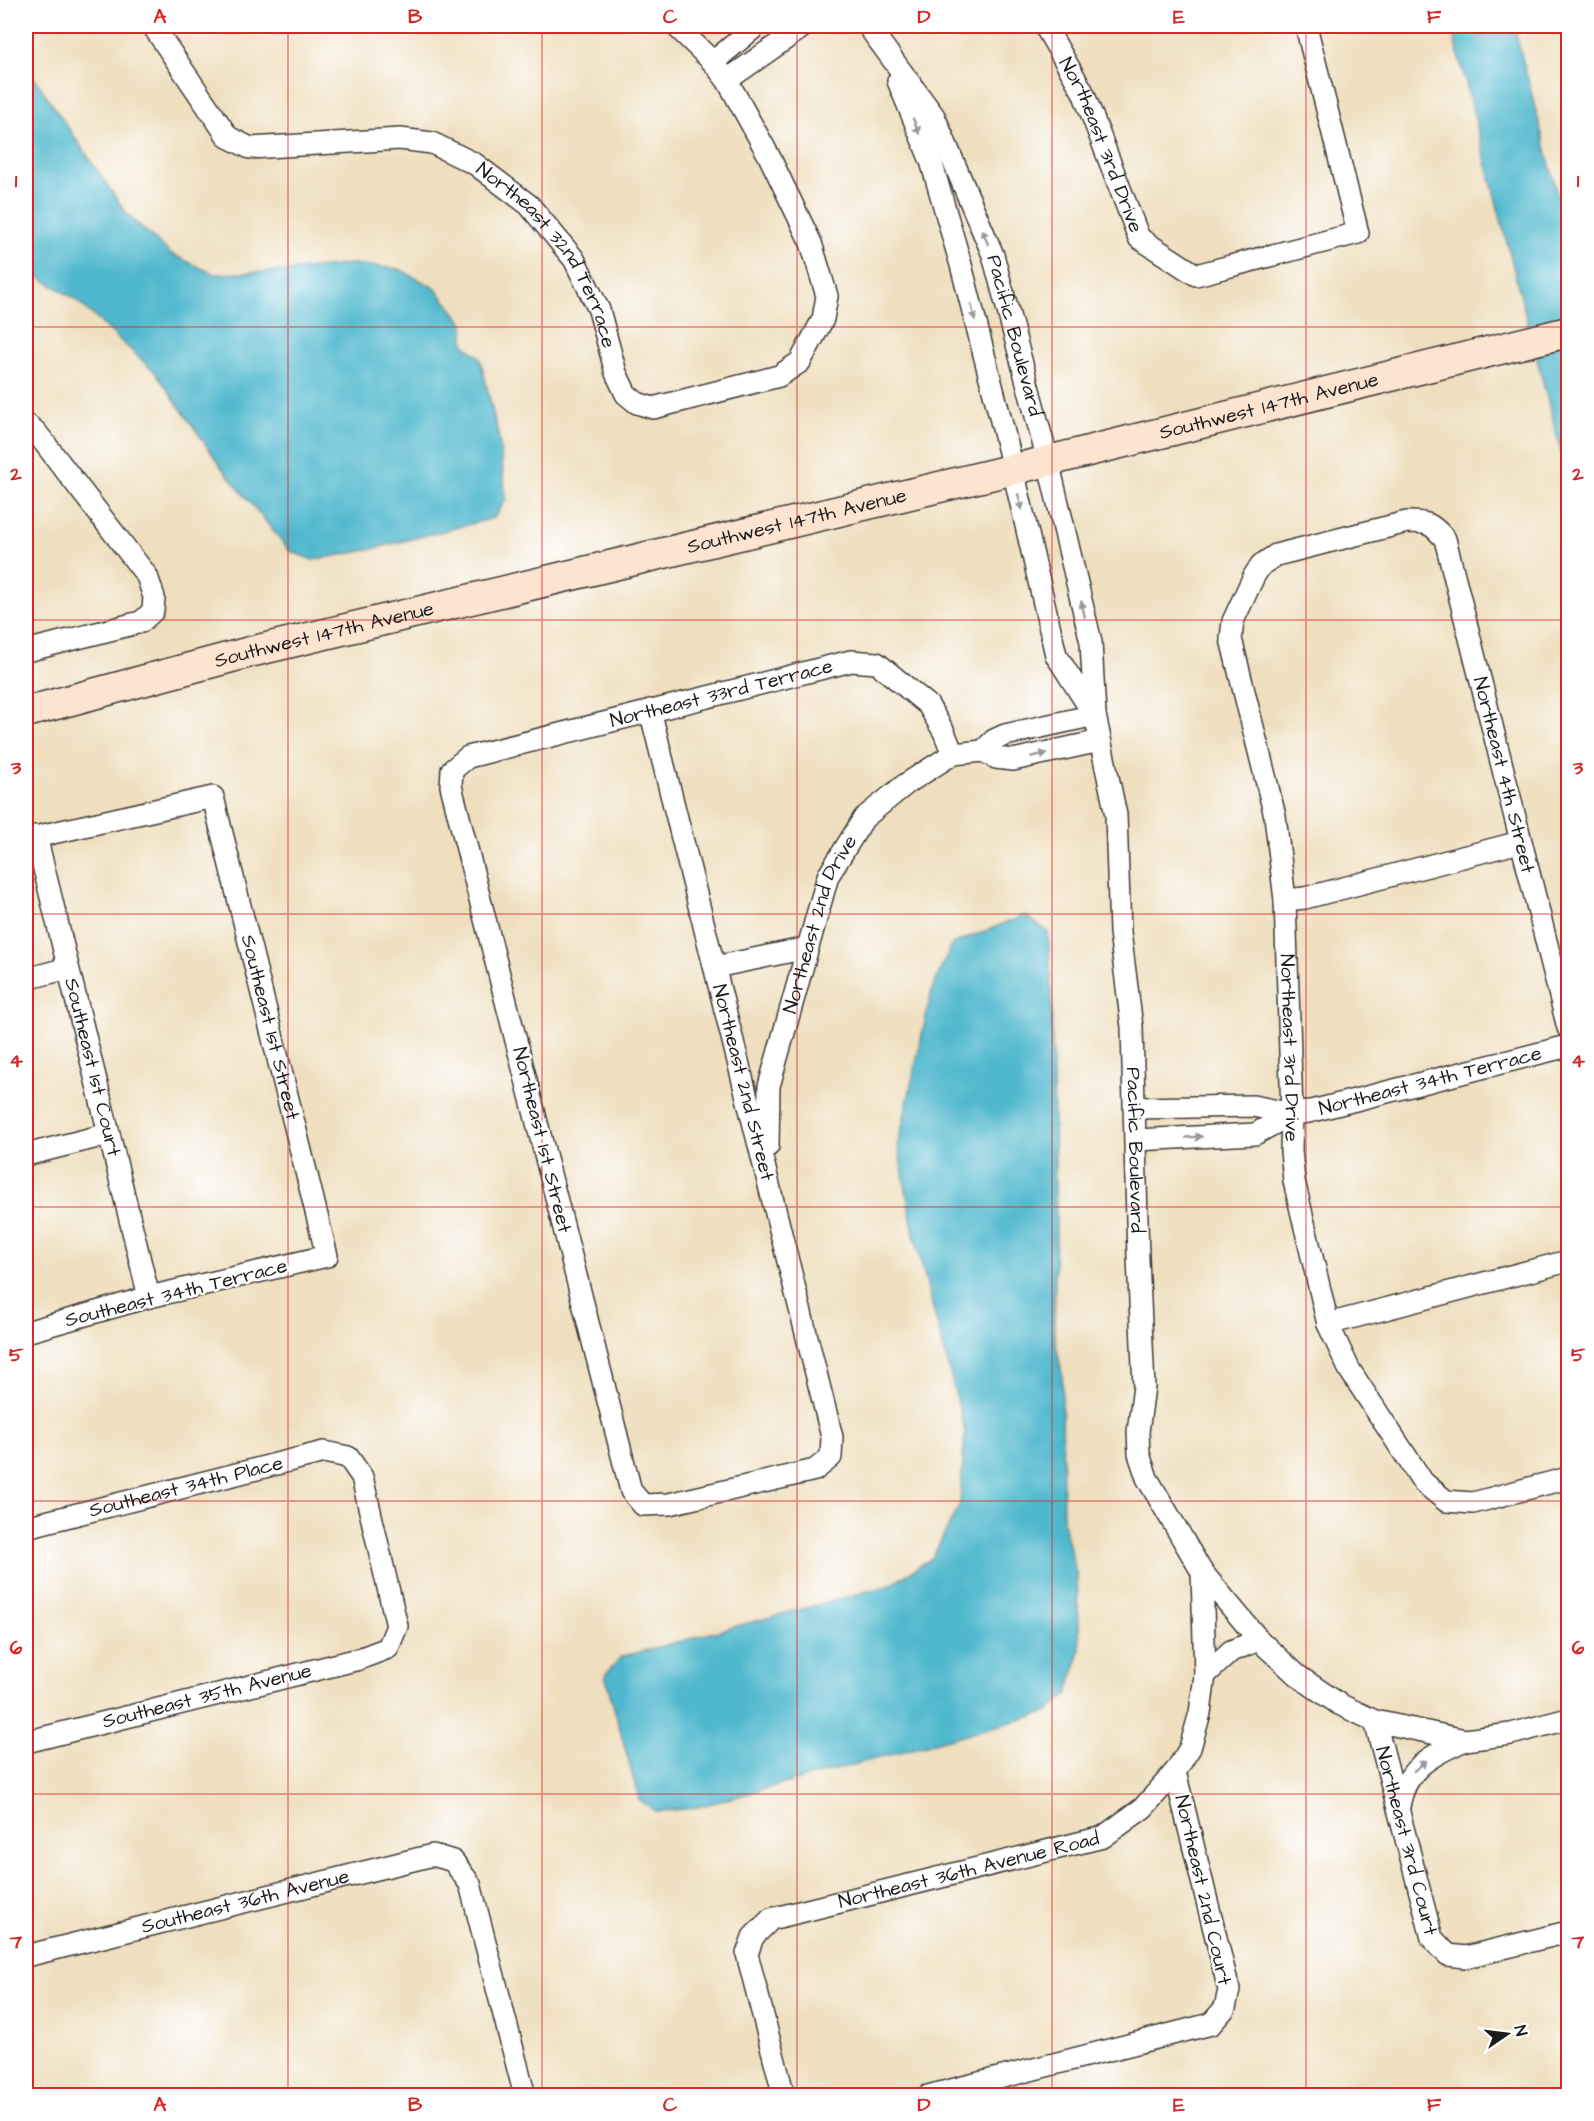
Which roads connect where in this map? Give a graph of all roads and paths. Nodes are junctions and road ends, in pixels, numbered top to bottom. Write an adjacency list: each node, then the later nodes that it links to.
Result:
1 (153, 26): 11 (street, Northeast 32nd Terrace)
2 (676, 26): 10 (street)
3 (804, 26): 8 (street)
4 (868, 26): 9 (street, Pacific Boulevard)
5 (1045, 26): 6 (street, Northeast 3rd Drive)
6 (1306, 26)
7 (754, 27): 8 (street); 10 (street)
8 (768, 51): 11 (street)
9 (887, 52): 14 (street, Pacific Boulevard, one-way to 9); 15 (street, Pacific Boulevard, one-way to 15)
10 (713, 62): 11 (street)
11 (727, 80)
12 (1569, 332): 14 (street, Southwest 147th Avenue)
13 (26, 424): 18 (street)
14 (1048, 461): 15 (street, Southwest 147th Avenue); 17 (street, Pacific Boulevard, one-way to 14)
15 (1013, 469): 19 (street, Pacific Boulevard, one-way to 19); 21 (street, Southwest 147th Avenue)
16 (1261, 565): 28 (street, Northeast 4th Street); 29 (street, Northeast 3rd Drive)
17 (1090, 642): 19 (street); 22 (street, Pacific Boulevard)
18 (26, 651)
19 (1056, 655): 22 (street, Pacific Boulevard)
20 (650, 710): 25 (street, Northeast 33rd Terrace); 26 (street, Northeast 33rd Terrace); 32 (street, Northeast 2nd Street)
21 (26, 712)
22 (1095, 715): 23 (street, Pacific Boulevard); 24 (street)
23 (1100, 741): 24 (street, Northeast 2nd Drive, one-way to 23); 36 (street, Pacific Boulevard)
24 (983, 751): 25 (street, Northeast 2nd Drive)
25 (953, 753): 30 (street, Northeast 2nd Drive)
26 (452, 770): 47 (street, Northeast 1st Street)
27 (31, 838): 31 (street, Southeast 1st Court); 42 (street, Southeast 1st Street)
28 (1520, 842): 29 (street); 34 (street, Northeast 4th Street)
29 (1285, 900): 37 (street, Northeast 3rd Drive)
30 (807, 948): 32 (street); 41 (street, Northeast 2nd Drive)
31 (68, 968): 33 (street); 38 (street, Southeast 1st Court)
32 (715, 968): 41 (street, Northeast 2nd Street)
33 (26, 979)
34 (1569, 1028)
35 (1569, 1046): 37 (street, Northeast 34th Terrace)
36 (1135, 1108): 37 (street, Northeast 34th Terrace); 39 (street, Pacific Boulevard)
37 (1292, 1114): 39 (street, Northeast 34th Terrace, one-way to 37); 45 (street, Northeast 3rd Drive)
38 (109, 1134): 40 (street); 44 (street, Southeast 1st Court)
39 (1136, 1140): 50 (street, Pacific Boulevard)
40 (26, 1155)
41 (767, 1173): 47 (street, Northeast 2nd Street)
42 (327, 1256): 44 (street, Southeast 34th Terrace)
43 (1569, 1261): 45 (street)
44 (149, 1297): 46 (street, Southeast 34th Terrace)
45 (1328, 1324): 48 (street, Northeast 3rd Drive)
46 (26, 1332)
47 (831, 1457)
48 (1569, 1478)
49 (26, 1527): 52 (street, Southeast 34th Place)
50 (1202, 1572): 51 (street); 53 (street, Northeast 36th Avenue Road)
51 (1259, 1640): 53 (street); 55 (street)
52 (388, 1648): 57 (street, Southeast 35th Avenue)
53 (1205, 1675): 58 (street, Northeast 36th Avenue Road)
54 (1569, 1719): 56 (street)
55 (1375, 1720): 56 (street); 59 (street, Northeast 3rd Court)
56 (1465, 1740): 59 (street, one-way to 56)
57 (26, 1742)
58 (1174, 1772): 63 (street, Northeast 36th Avenue Road); 64 (street, Northeast 2nd Court)
59 (1398, 1811): 60 (street, Northeast 3rd Court)
60 (1569, 1932)
61 (26, 1956): 62 (street, Southeast 36th Avenue)
62 (525, 2096)
63 (784, 2096)
64 (928, 2096)

